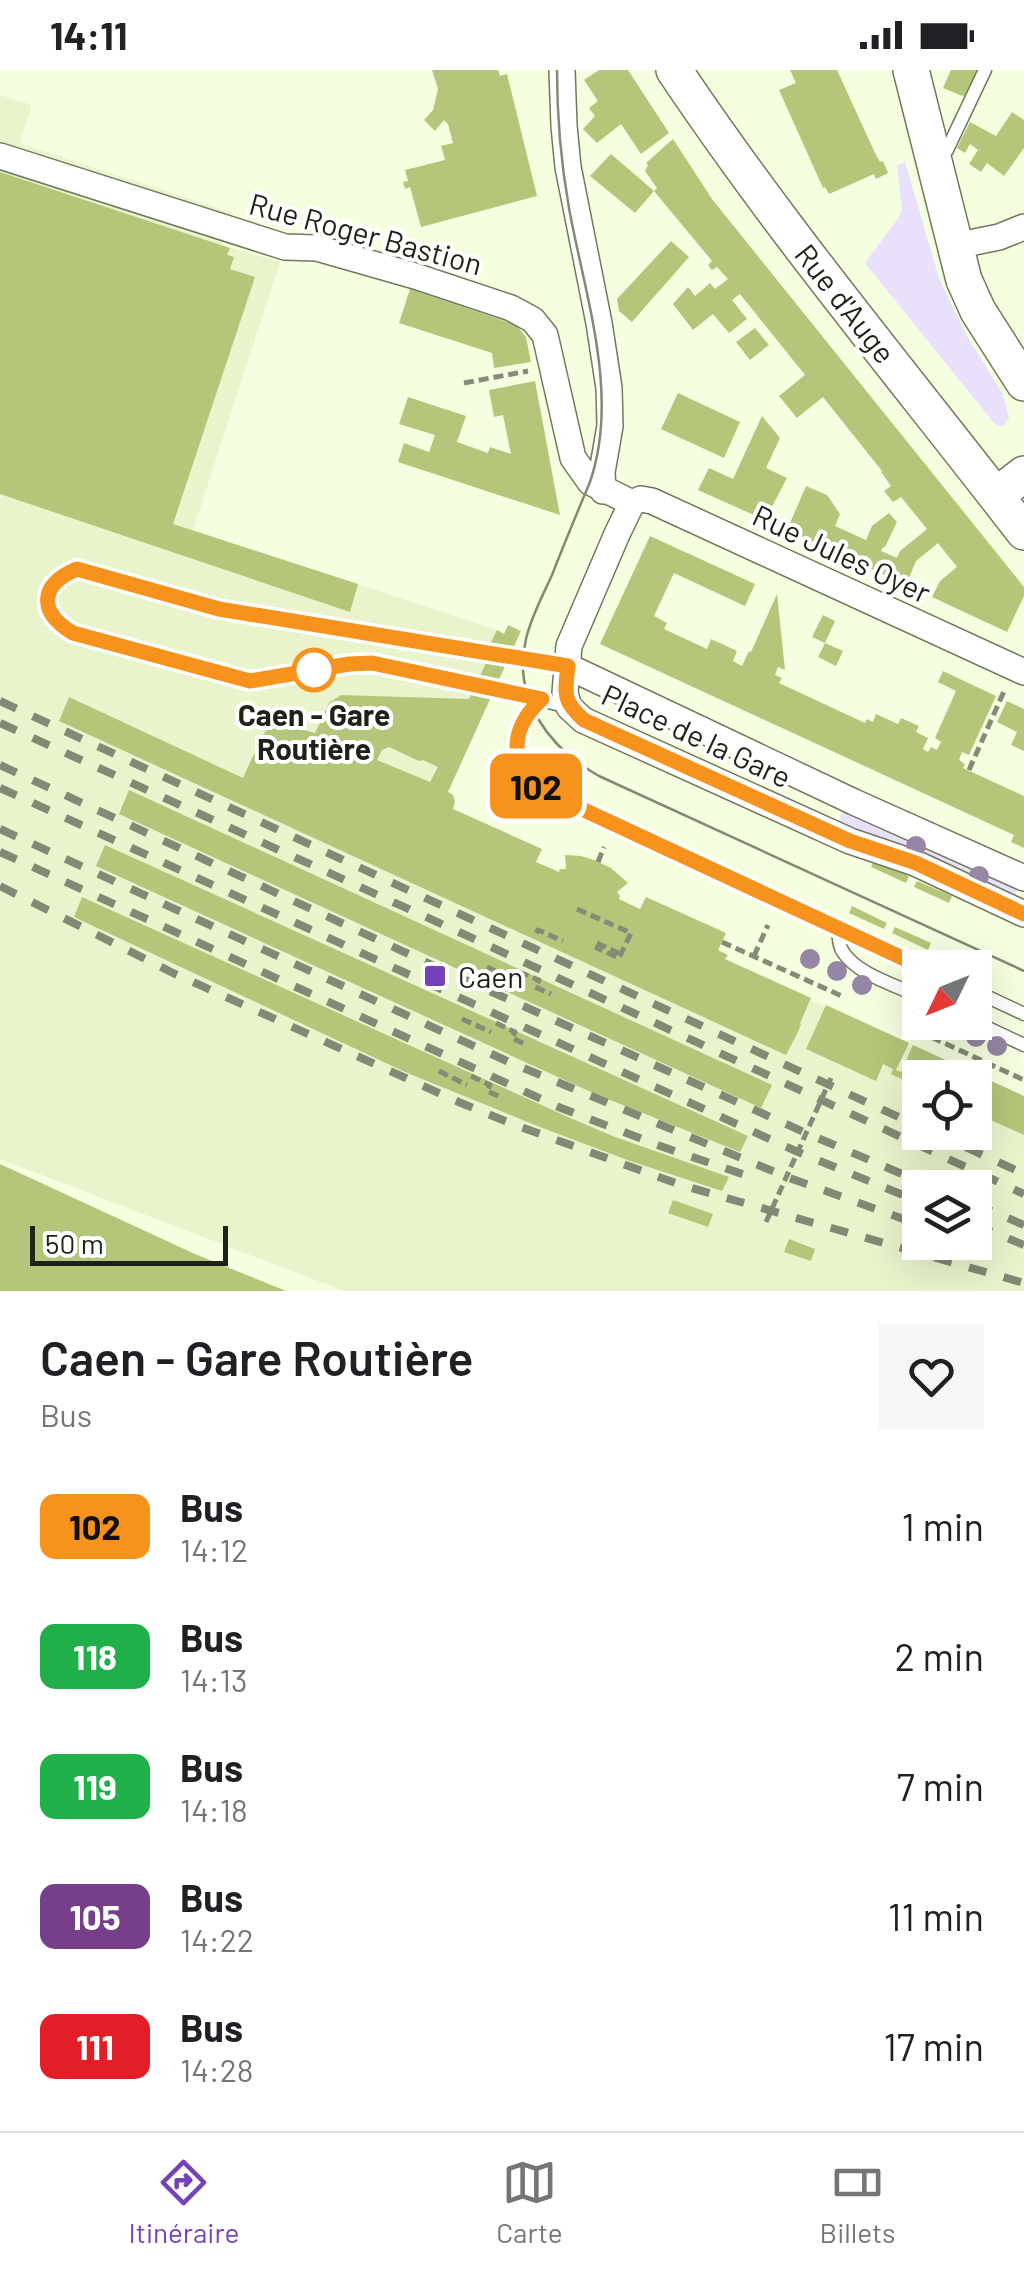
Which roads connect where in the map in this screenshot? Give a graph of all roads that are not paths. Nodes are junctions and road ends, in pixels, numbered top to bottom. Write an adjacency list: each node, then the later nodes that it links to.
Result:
1 (562, 70): 11 (street)
2 (674, 70): 12 (main road, Rue d'Auge)
3 (912, 70): 6 (main road)
4 (985, 70): 6 (lane)
5 (0, 156): 11 (street, Rue Roger Bastion)
6 (935, 158): 8 (main road)
7 (1024, 226): 8 (street)
8 (955, 246): 9 (main road)
9 (1024, 383)
10 (1024, 474): 12 (main road)
11 (603, 490): 13 (street, Rue Roger Bastion)
12 (996, 496): 14 (main road, Rue d'Auge)
13 (632, 503): 17 (street); 18 (street, Rue Jules Oyer)
14 (1024, 532)
15 (491, 652): 19 (lane)
16 (510, 658): 17 (lane)
17 (568, 666): 22 (street, Place de la Gare); 23 (street, Place de la Gare)
18 (1014, 681)
19 (475, 686)
20 (496, 688): 21 (lane)
21 (542, 699): 22 (lane); 25 (lane)
22 (570, 707): 24 (street, Place de la Gare)
23 (1024, 878)
24 (1024, 914)
25 (838, 928): 26 (lane); 27 (lane)
26 (902, 958)
27 (902, 988)
28 (992, 999): 29 (lane)
29 (1024, 1014)
30 (992, 1030): 31 (lane)
31 (1024, 1045)

